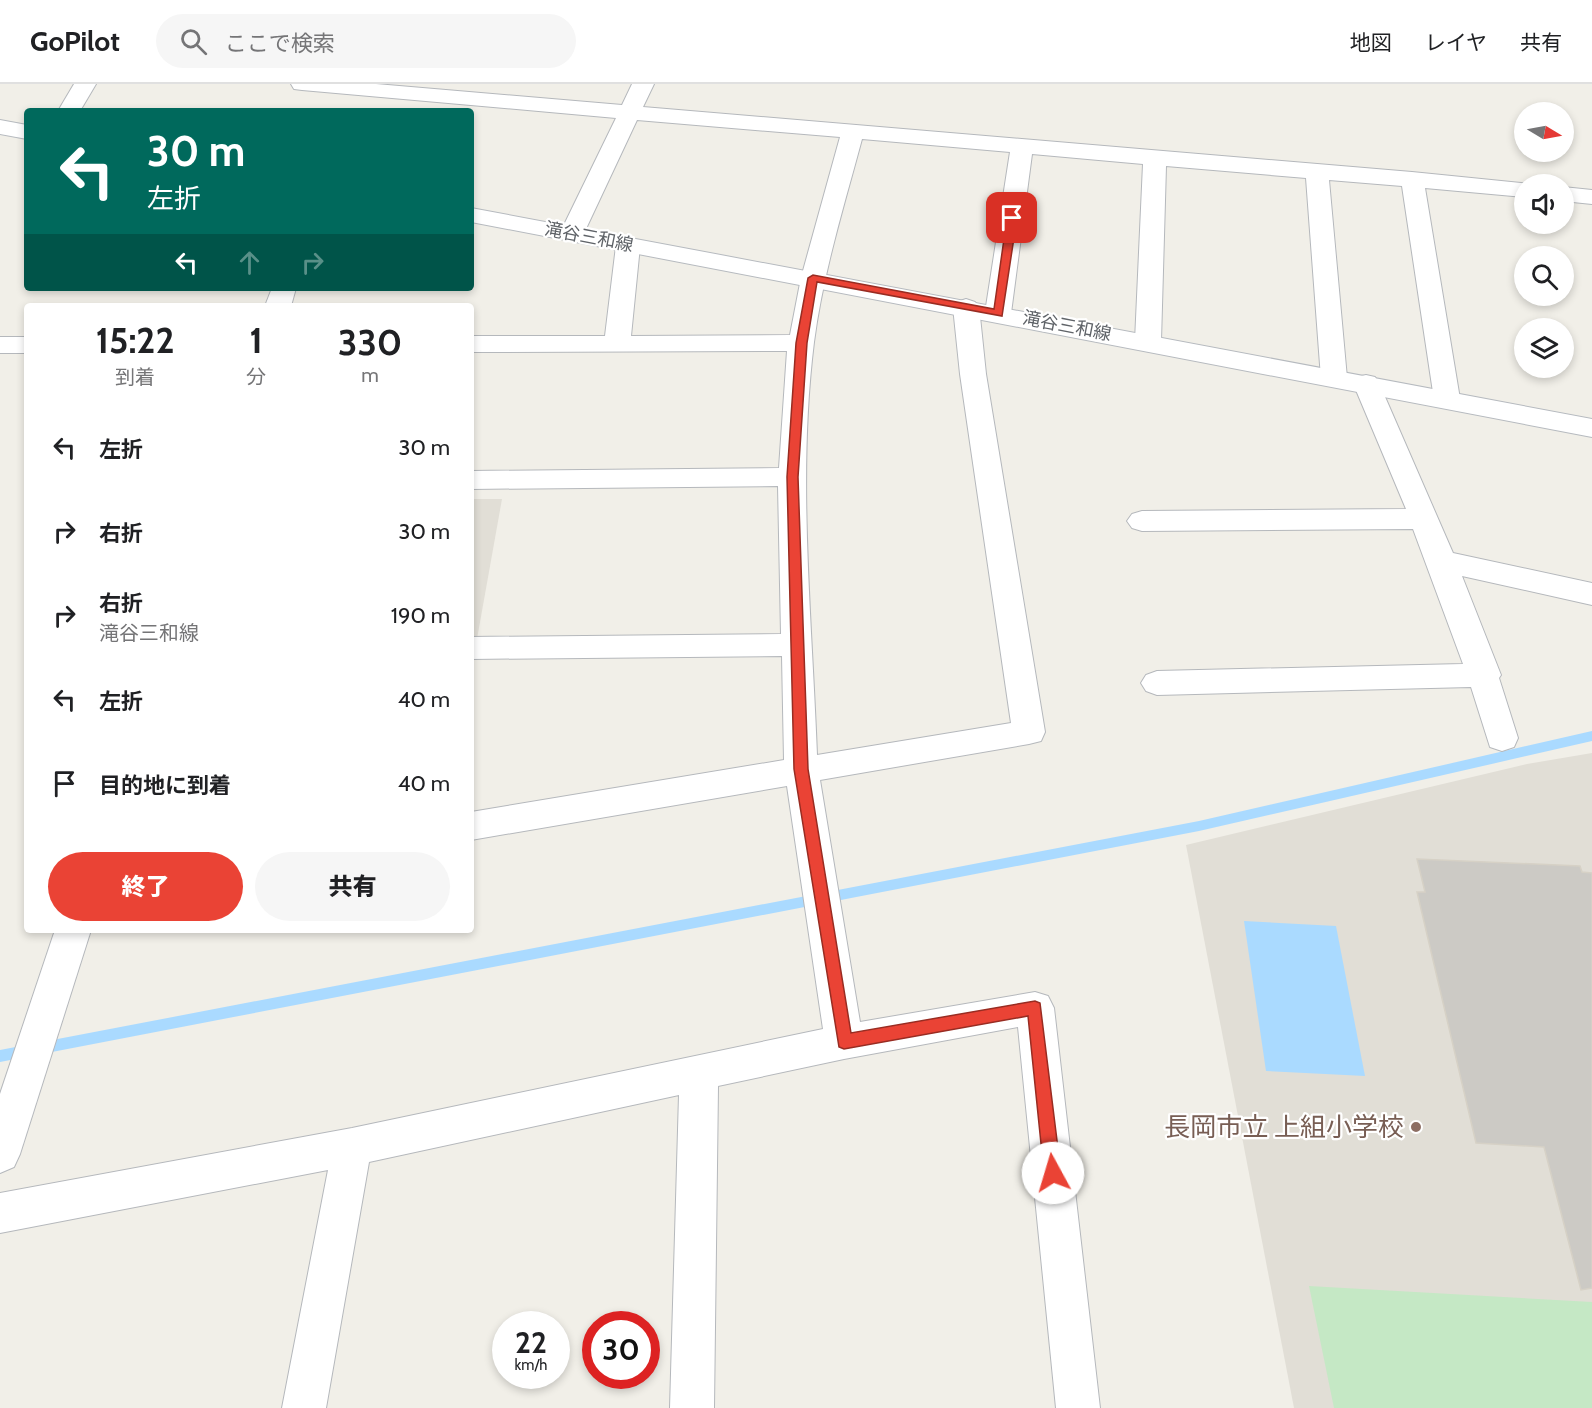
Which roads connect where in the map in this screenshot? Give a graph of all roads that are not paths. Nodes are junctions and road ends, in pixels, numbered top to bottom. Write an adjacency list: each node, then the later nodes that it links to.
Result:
1 (86, 84): 4 (street)
2 (302, 84): 5 (street)
3 (643, 84): 5 (street)
4 (71, 108)
5 (629, 112): 8 (street); 17 (street)
6 (0, 127): 7 (street)
7 (24, 131)
8 (853, 132): 9 (street); 19 (street)
9 (1022, 147): 10 (street); 21 (street)
10 (1155, 159): 11 (street); 22 (street)
11 (1317, 172): 12 (street); 28 (street)
12 (1412, 179): 13 (street); 30 (street)
13 (1514, 189)
14 (1574, 195): 15 (street)
15 (1592, 197)
16 (474, 216): 17 (street, 滝谷三和線)
17 (572, 233): 18 (street, 滝谷三和線)
18 (628, 246): 19 (street, 滝谷三和線); 23 (street)
19 (813, 278): 20 (street, 滝谷三和線); 24 (street)
20 (966, 307): 21 (street, 滝谷三和線); 43 (street)
21 (998, 313): 22 (street, 滝谷三和線)
22 (1148, 341): 28 (street, 滝谷三和線)
23 (617, 343): 24 (street); 25 (street)
24 (801, 343): 32 (street)
25 (474, 344)
26 (0, 345): 27 (street)
27 (24, 345)
28 (1334, 378): 29 (street, 滝谷三和線)
29 (1366, 383): 30 (street, 滝谷三和線); 34 (street)
30 (1447, 399): 31 (street, 滝谷三和線)
31 (1592, 428)
32 (792, 477): 33 (street); 38 (street)
33 (474, 480)
34 (1425, 519): 35 (street); 36 (street)
35 (1142, 521)
36 (1440, 561): 37 (street); 40 (street)
37 (1592, 594)
38 (797, 645): 39 (street); 43 (street)
39 (474, 648)
40 (1485, 675): 41 (street); 42 (street)
41 (1157, 683)
42 (1502, 738)
43 (801, 769): 44 (street); 46 (street)
44 (474, 825)
45 (72, 933): 49 (street)
46 (844, 1042): 47 (street); 53 (street)
47 (699, 1072): 48 (street); 52 (street)
48 (352, 1147): 50 (street); 51 (street)
49 (0, 1154)
50 (0, 1213)
51 (304, 1408)
52 (692, 1408)
53 (1078, 1408)

